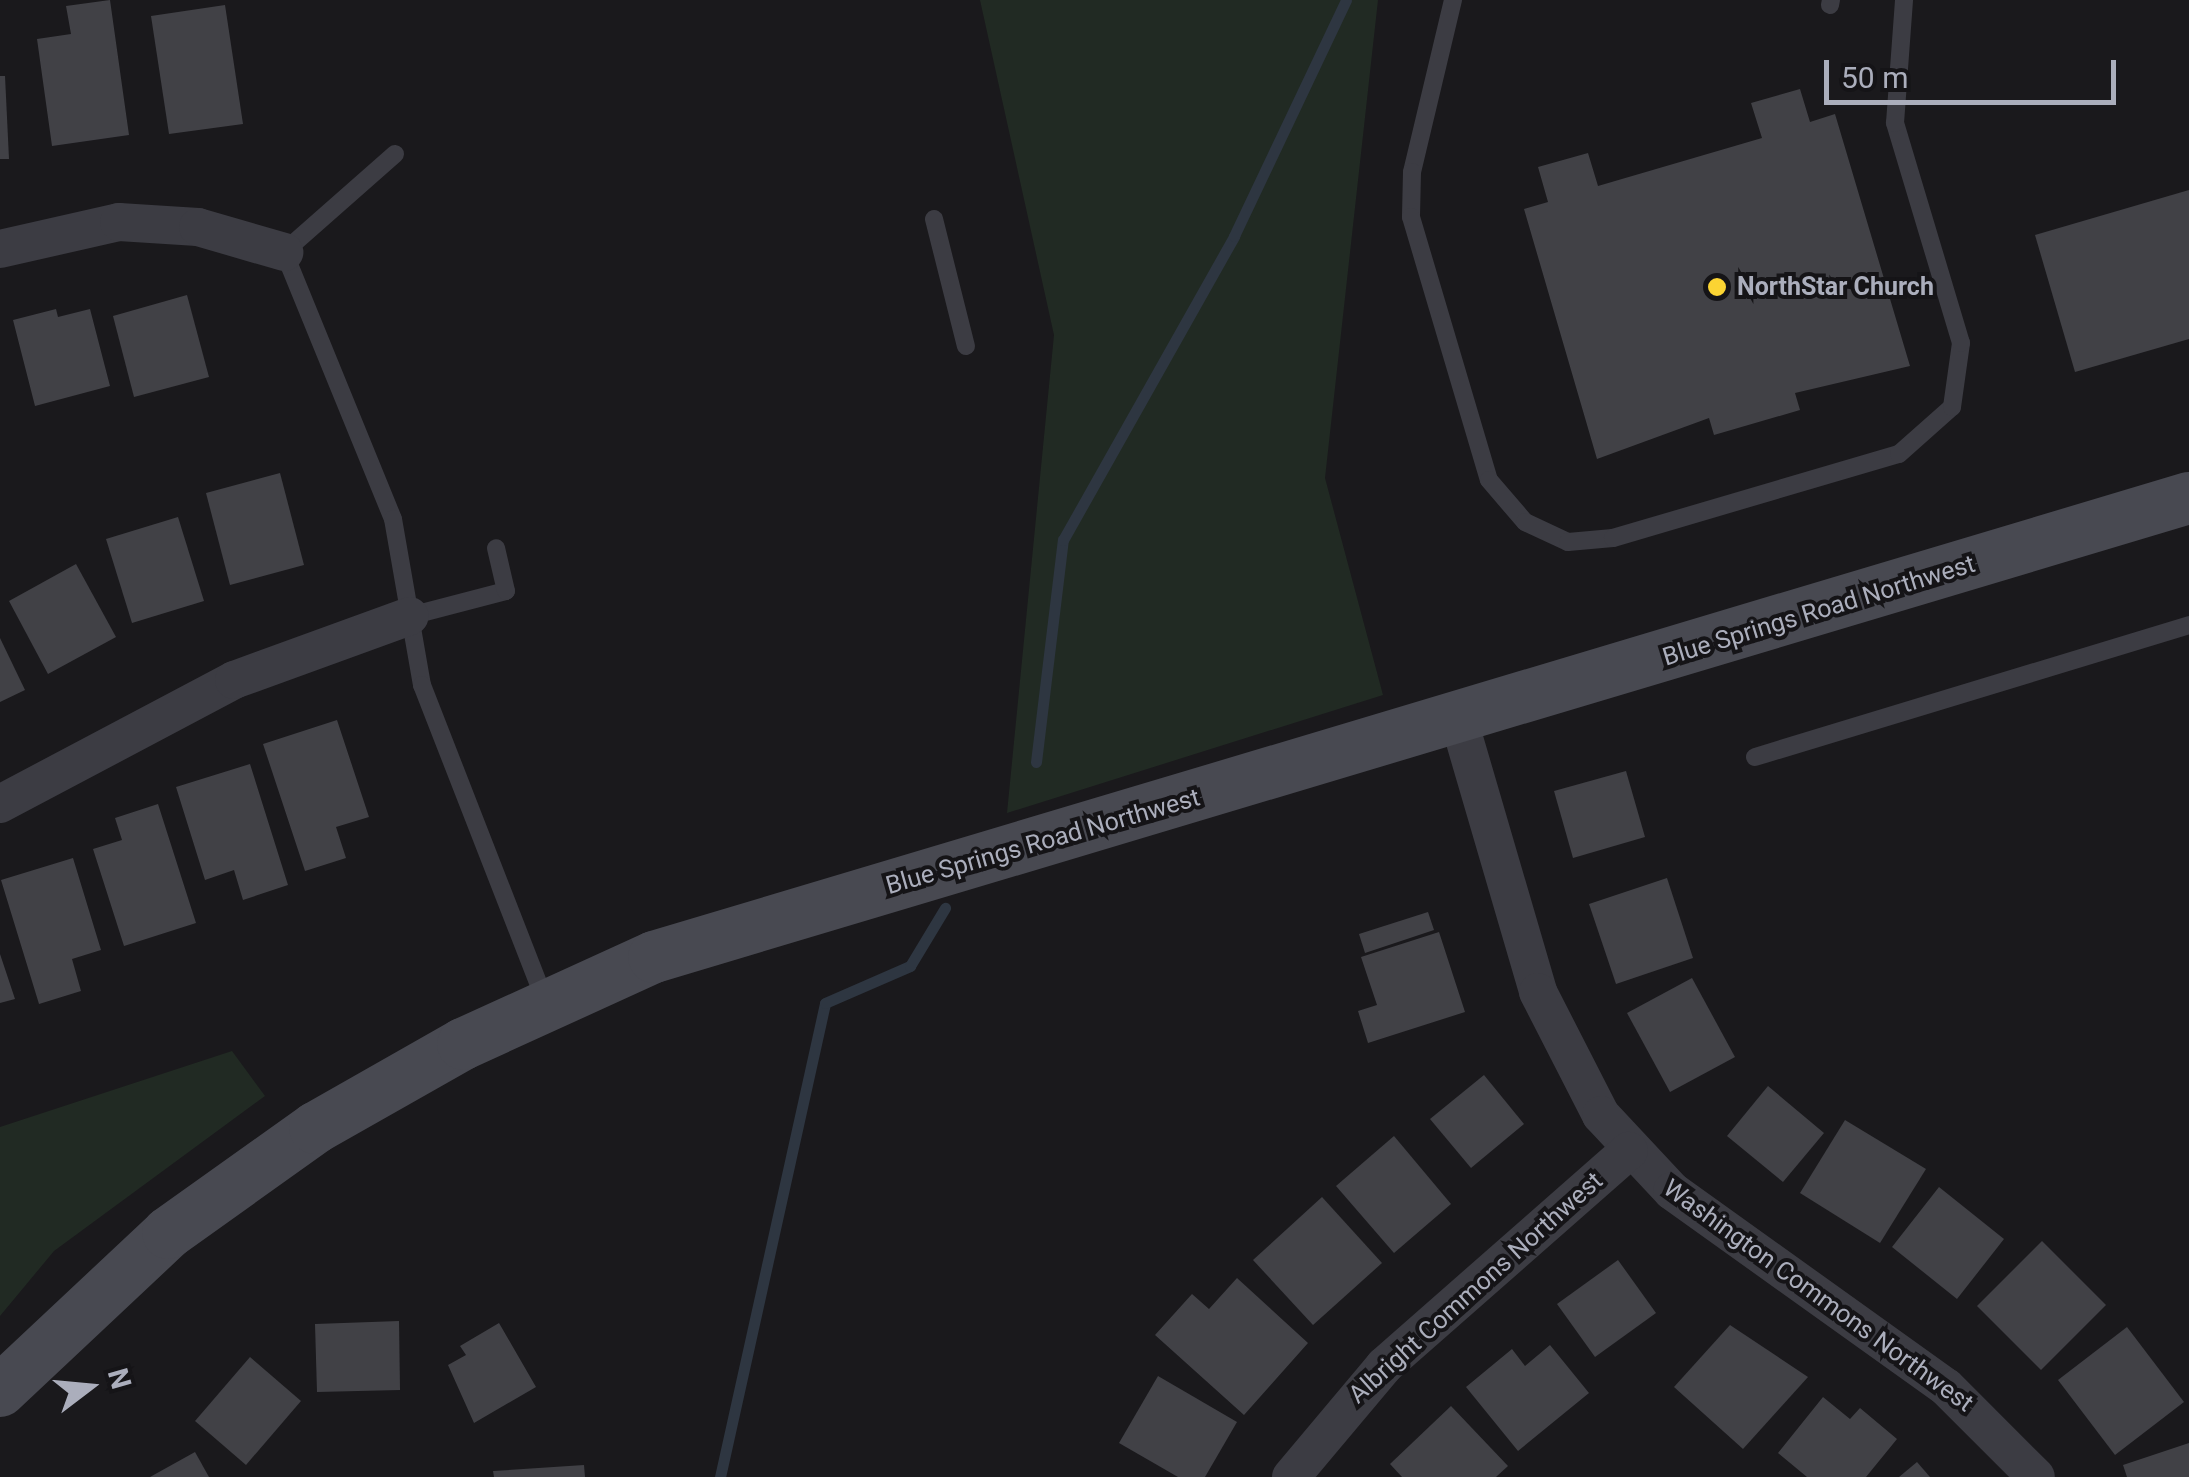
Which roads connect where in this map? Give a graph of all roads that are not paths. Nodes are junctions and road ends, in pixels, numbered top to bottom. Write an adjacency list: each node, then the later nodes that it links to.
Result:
1 (1453, 0): 2 (lane)
2 (1904, 0)
3 (394, 154): 6 (lane)
4 (934, 220): 7 (lane)
5 (0, 249): 6 (street)
6 (284, 252): 10 (lane)
7 (966, 346)
8 (2189, 498): 12 (street, Blue Springs Road Northwest)
9 (496, 548): 10 (lane)
10 (410, 616): 14 (street); 15 (lane)
11 (2189, 625): 13 (lane)
12 (1459, 720): 15 (street, Blue Springs Road Northwest); 16 (street, Washington Commons Northwest)
13 (1755, 756)
14 (0, 804)
15 (546, 1002): 17 (street, Blue Springs Road Northwest)
16 (1629, 1151): 18 (street, Albright Commons Northwest); 19 (street, Washington Commons Northwest)
17 (0, 1391)
18 (1291, 1477)
19 (2036, 1477)

